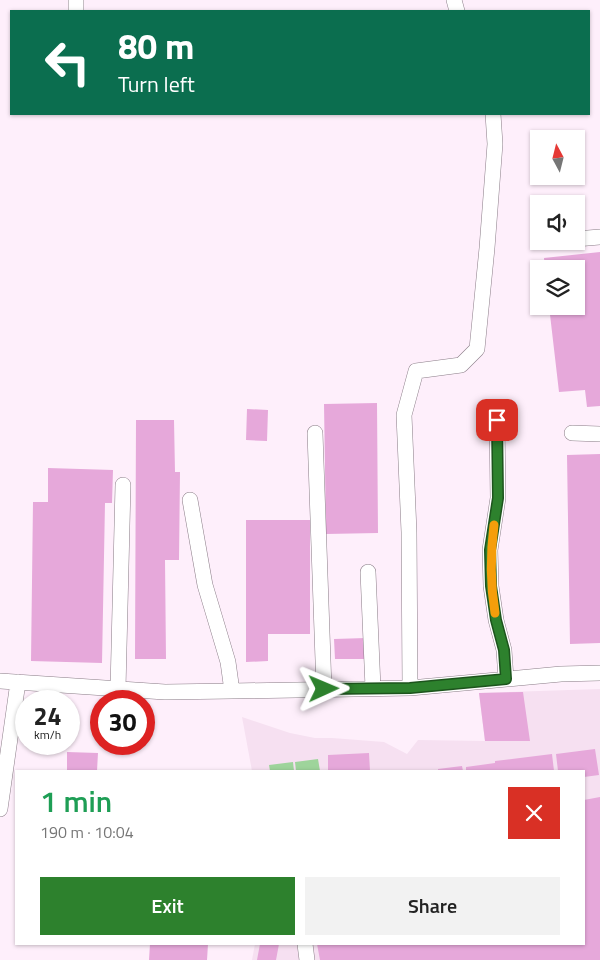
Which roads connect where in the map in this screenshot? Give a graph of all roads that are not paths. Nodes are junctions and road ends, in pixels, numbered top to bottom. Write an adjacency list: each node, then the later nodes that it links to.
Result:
1 (493, 115): 16 (street)
2 (600, 237): 3 (street)
3 (585, 238)
4 (497, 420): 12 (street)
5 (315, 433): 18 (street)
6 (572, 434): 7 (street)
7 (600, 434)
8 (123, 485): 17 (street)
9 (190, 500): 19 (street)
10 (368, 572): 15 (street)
11 (600, 673): 12 (street)
12 (506, 679): 16 (street)
13 (0, 681): 14 (street)
14 (18, 682): 17 (street); 20 (street)
15 (373, 688): 16 (street); 18 (street)
16 (410, 688)
17 (118, 689): 19 (street)
18 (324, 689): 19 (street)
19 (232, 691)
20 (0, 809)
21 (305, 945): 22 (street)
22 (307, 960)

